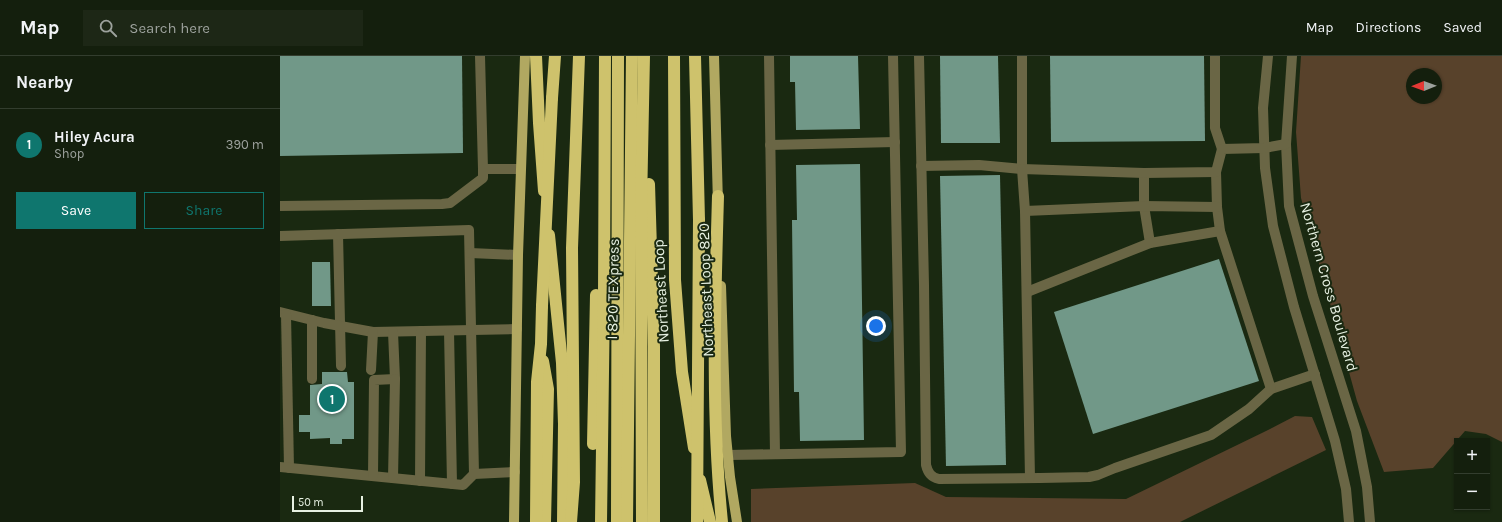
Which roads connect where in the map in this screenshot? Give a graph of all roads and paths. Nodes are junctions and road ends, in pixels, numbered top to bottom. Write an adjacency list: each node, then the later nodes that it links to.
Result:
1 (480, 56): 28 (street)
2 (526, 56): 26 (main road)
3 (536, 56): 73 (highway)
4 (555, 56): 53 (highway, bridge)
5 (579, 56): 74 (highway)
6 (605, 56): 40 (highway)
7 (618, 56): 77 (highway, I 820 TEXpress)
8 (632, 56): 78 (highway, I 820 TEXpress)
9 (674, 56): 82 (highway, Northeast Loop)
10 (695, 56): 81 (highway, bridge)
11 (714, 56): 31 (main road, Northeast Loop 820)
12 (769, 56): 21 (street)
13 (893, 56): 20 (street)
14 (919, 56): 25 (street)
15 (1022, 56): 27 (street)
16 (1215, 56): 24 (street)
17 (1268, 56): 23 (street)
18 (1292, 56): 22 (street, Northern Cross Boulevard)
19 (644, 59): 79 (highway); 80 (highway)
20 (895, 142): 21 (street); 60 (street)
21 (770, 144): 60 (street)
22 (1286, 144): 23 (street); 86 (street, Northern Cross Boulevard)
23 (1264, 148): 24 (street); 56 (street)
24 (1222, 149): 29 (street)
25 (921, 166): 27 (street); 67 (street)
26 (520, 169): 28 (street); 42 (main road)
27 (1022, 169): 30 (street); 35 (street)
28 (483, 170): 32 (street)
29 (1216, 172): 30 (street); 34 (street)
30 (1144, 173): 33 (street)
31 (718, 196): 61 (main road, Northeast Loop 820); 83 (highway)
32 (280, 206)
33 (1144, 206): 34 (street); 35 (street); 39 (street)
34 (1217, 207): 36 (street)
35 (1025, 211): 43 (street)
36 (1220, 231): 39 (street); 59 (street)
37 (338, 234): 38 (street); 41 (street); 46 (street)
38 (280, 236)
39 (1150, 243): 43 (street)
40 (604, 244): 75 (highway); 76 (highway)
41 (470, 253): 42 (street); 48 (street)
42 (518, 255): 47 (main road)
43 (1027, 292): 67 (street)
44 (283, 313): 45 (street); 62 (street)
45 (312, 320): 46 (street); 57 (street)
46 (340, 326): 51 (street); 54 (street)
47 (518, 329): 48 (street); 63 (main road)
48 (472, 330): 50 (street); 64 (street)
49 (420, 331): 50 (street); 52 (street); 68 (street)
50 (448, 331): 69 (street)
51 (373, 332): 52 (street); 55 (street)
52 (393, 332): 58 (street)
53 (541, 344): 71 (highway); 72 (highway)
54 (340, 366)
55 (371, 370)
56 (1315, 374): 59 (street); 85 (street)
57 (312, 379)
58 (395, 379): 65 (street); 66 (street)
59 (1271, 389): 67 (street)
60 (775, 454): 61 (street)
61 (728, 455): 84 (main road, Northeast Loop 820)
62 (285, 468): 65 (street)
63 (515, 472): 64 (street); 70 (main road)
64 (474, 474): 69 (street)
65 (373, 476): 66 (street)
66 (392, 478): 68 (street)
67 (1030, 478)
68 (420, 481): 69 (street)
69 (452, 484)
70 (514, 522)
71 (536, 522)
72 (545, 522)
73 (563, 522)
74 (571, 522)
75 (593, 522)
76 (601, 522)
77 (617, 522)
78 (627, 522)
79 (642, 522)
80 (654, 522)
81 (697, 522)
82 (710, 522)
83 (722, 522)
84 (737, 522)
85 (1349, 522)
86 (1370, 522)

